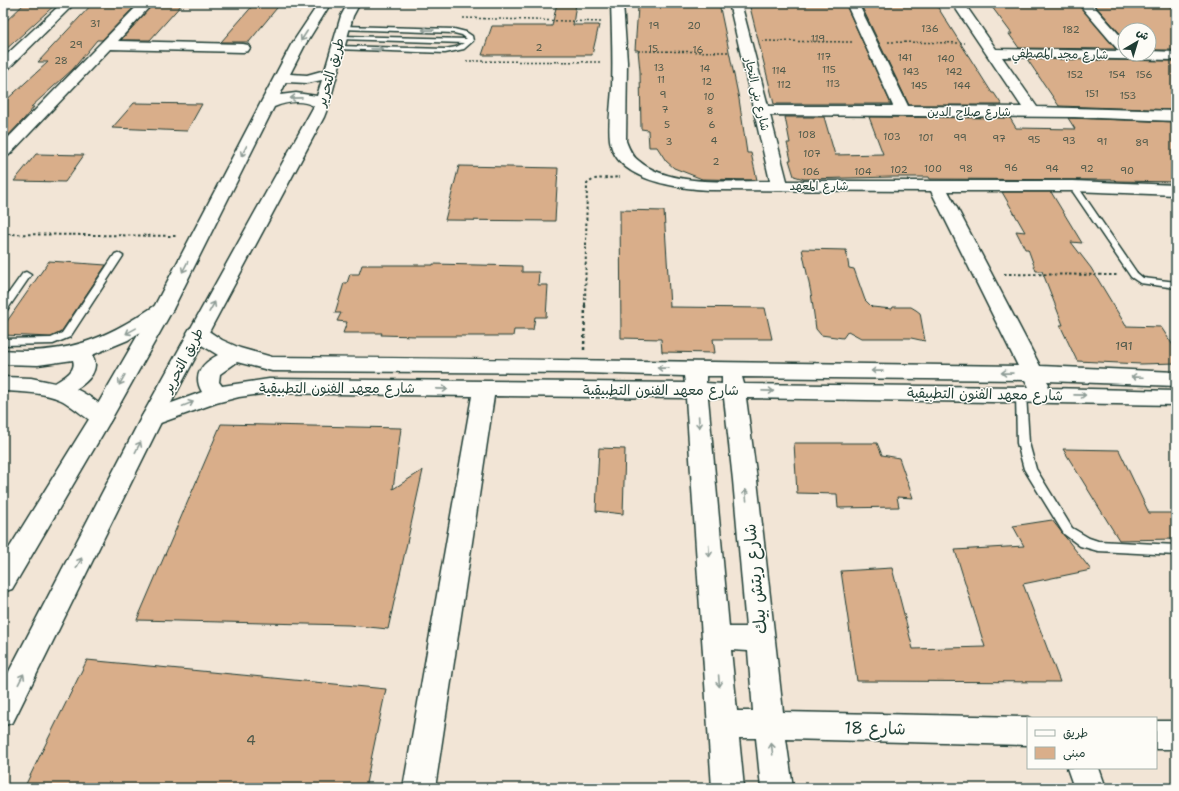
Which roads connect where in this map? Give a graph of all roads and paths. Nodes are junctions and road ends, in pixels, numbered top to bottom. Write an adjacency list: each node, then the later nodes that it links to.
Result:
1 (69, 3): 27 (street)
2 (147, 3): 17 (street)
3 (325, 3): 29 (street, one-way to 29)
4 (354, 3): 13 (street, طريق التحرير)
5 (617, 3): 11 (street, شارع المعهد)
6 (736, 3): 20 (street, شارع بنى النجار)
7 (852, 3): 33 (street)
8 (958, 3): 21 (street)
9 (1084, 3): 14 (street)
10 (458, 18): 11 (path)
11 (617, 22): 24 (street, شارع المعهد)
12 (449, 31): 13 (lane, one-way to 13); 15 (lane); 16 (lane)
13 (340, 38): 15 (lane); 19 (lane, one-way to 19); 28 (street, طريق التحرير)
14 (1117, 40)
15 (447, 41): 16 (lane); 19 (lane)
16 (470, 42): 19 (lane)
17 (106, 45): 18 (street); 36 (street)
18 (243, 48)
19 (445, 51)
20 (747, 52): 24 (path); 32 (street, شارع بنى النجار)
21 (992, 53): 22 (street, شارع مجد المصطفي); 34 (street)
22 (1117, 53)
23 (1157, 55): 25 (street, شارع مجد المصطفي)
24 (619, 56): 26 (path); 37 (street, شارع المعهد)
25 (1176, 56)
26 (463, 61)
27 (3, 66)
28 (331, 72): 29 (street); 31 (street, طريق التحرير)
29 (282, 77): 30 (street)
30 (268, 104): 31 (street, one-way to 30); 43 (street, one-way to 43)
31 (322, 104): 51 (street, طريق التحرير, one-way to 31)
32 (761, 110): 33 (street, شارع صلاح الدين); 38 (street, شارع بنى النجار)
33 (903, 112): 34 (street, شارع صلاح الدين)
34 (1033, 112): 35 (street, شارع صلاح الدين)
35 (1176, 116)
36 (3, 152)
37 (654, 176): 38 (street, شارع المعهد); 58 (path)
38 (780, 186): 40 (street, شارع المعهد)
39 (1073, 186): 40 (street, شارع المعهد); 41 (street, شارع المعهد); 47 (lane)
40 (937, 187): 45 (street)
41 (1176, 190)
42 (3, 234): 43 (path)
43 (200, 237): 50 (street, one-way to 50)
44 (118, 256): 52 (lane)
45 (982, 274): 47 (path); 59 (street)
46 (26, 275): 49 (lane)
47 (1134, 275): 48 (lane)
48 (1176, 285)
49 (3, 308)
50 (163, 309): 54 (street, one-way to 54); 70 (street, one-way to 70)
51 (197, 334): 55 (street, شارع معهد الفنون التطبيقية); 71 (street, طريق التحرير)
52 (53, 341): 53 (lane); 57 (lane)
53 (3, 342)
54 (78, 352): 57 (street); 64 (street)
55 (235, 355): 58 (street, شارع معهد الفنون التطبيقية); 66 (street)
56 (3, 358): 57 (street)
57 (42, 358)
58 (584, 366): 61 (street, شارع معهد الفنون التطبيقية, one-way to 58)
59 (1032, 373): 60 (street, شارع معهد الفنون التطبيقية, one-way to 59); 62 (street, شارع معهد الفنون التطبيقية, one-way to 62); 68 (street)
60 (1176, 379)
61 (695, 380): 62 (street, شارع معهد الفنون التطبيقية); 65 (street, شارع معهد الفنون التطبيقية); 74 (street, one-way to 74)
62 (733, 380): 67 (street, شارع معهد الفنون التطبيقية, one-way to 67); 75 (street, شارع ريتش بيك, one-way to 62)
63 (3, 384): 64 (street)
64 (58, 390): 70 (street)
65 (484, 390): 66 (street, شارع معهد الفنون التطبيقية, one-way to 65); 83 (street)
66 (217, 394): 71 (street, شارع معهد الفنون التطبيقية, one-way to 66)
67 (1020, 394): 68 (street, شارع معهد الفنون التطبيقية); 72 (lane)
68 (1043, 394): 69 (street, شارع معهد الفنون التطبيقية, one-way to 69)
69 (1176, 398)
70 (101, 418): 73 (street)
71 (152, 418): 76 (street, طريق التحرير, one-way to 71)
72 (1176, 550)
73 (3, 581)
74 (716, 638): 75 (street); 77 (street, one-way to 77)
75 (761, 640): 78 (street, شارع ريتش بيك)
76 (3, 713)
77 (722, 724): 78 (street, شارع 18); 84 (street)
78 (769, 725): 79 (street, شارع 18); 85 (street, شارع ريتش بيك, one-way to 78)
79 (1027, 731)
80 (1157, 735): 81 (street)
81 (1176, 735)
82 (1083, 769): 86 (street)
83 (419, 788)
84 (728, 788)
85 (777, 788)
86 (1090, 788)

